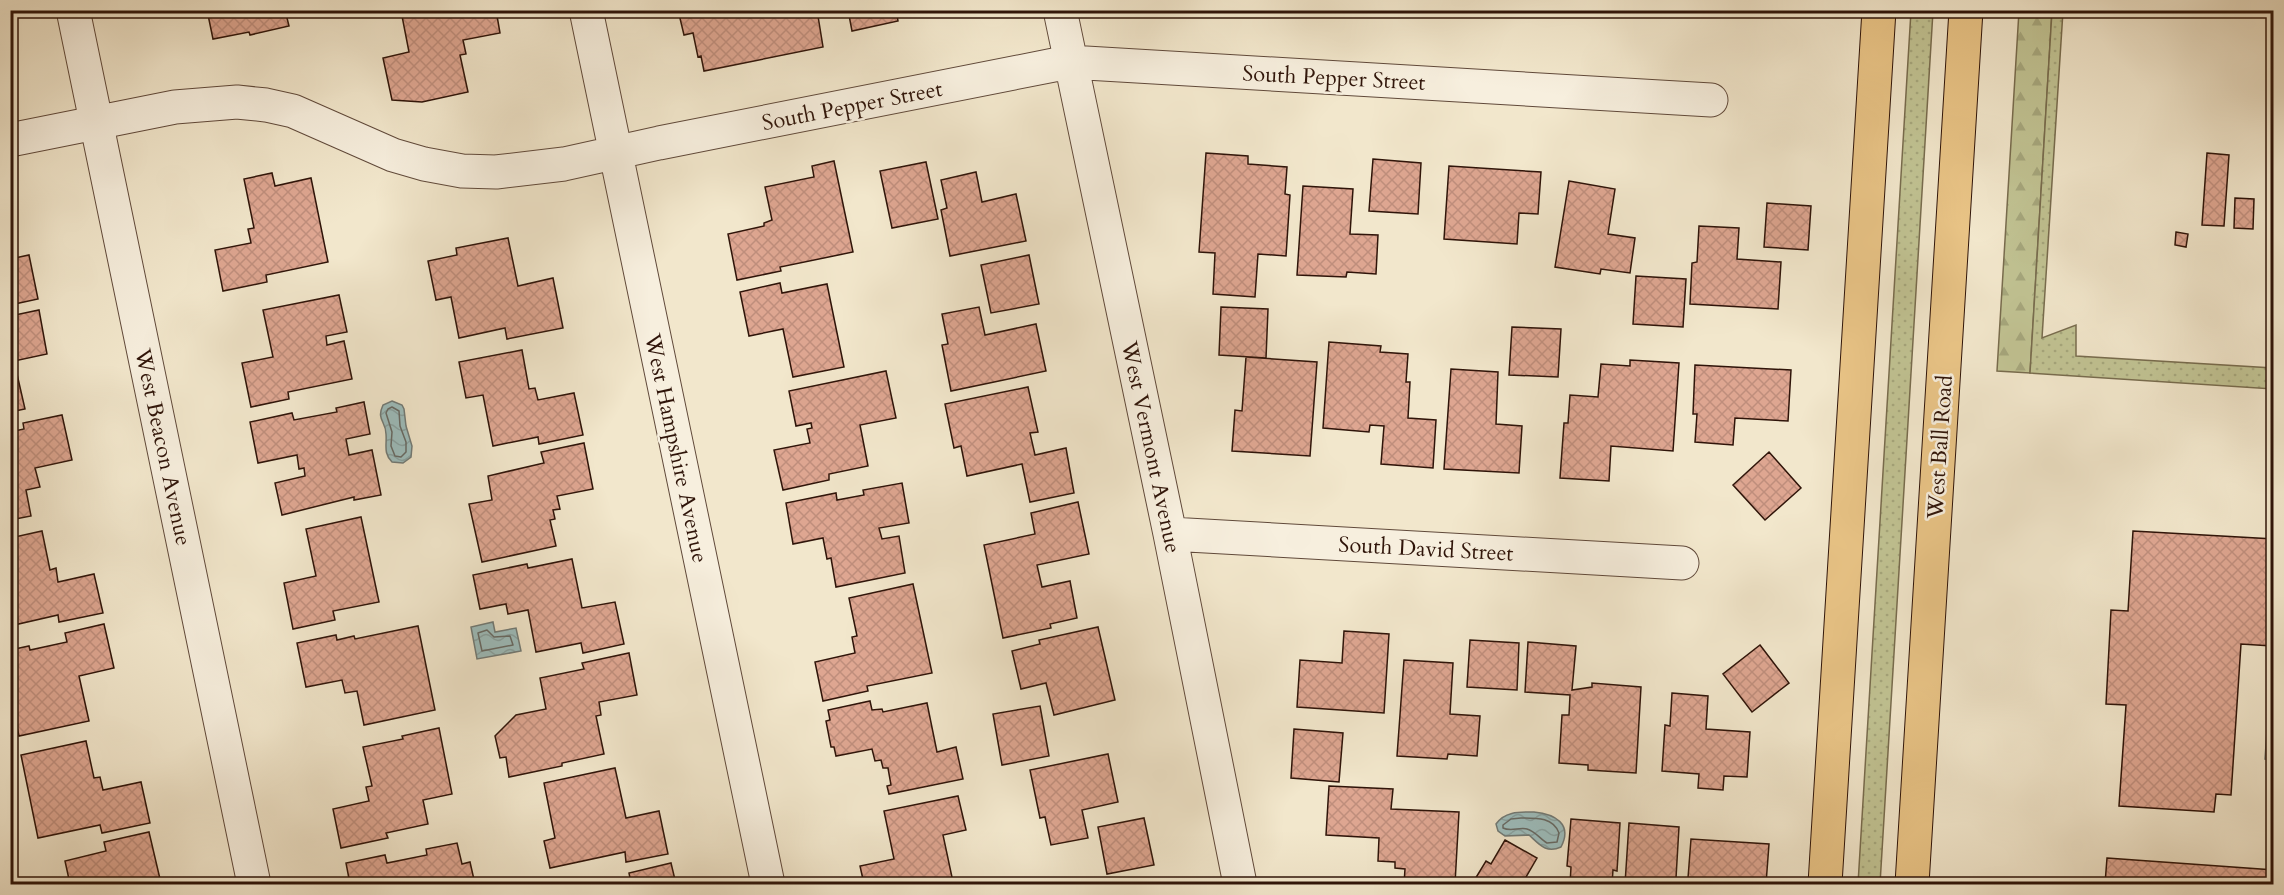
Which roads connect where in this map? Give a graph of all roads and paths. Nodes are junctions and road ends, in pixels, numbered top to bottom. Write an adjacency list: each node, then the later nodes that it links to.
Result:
1 (73, 10): 8 (street, West Beacon Avenue)
2 (586, 10): 10 (street, West Hampshire Avenue)
3 (1059, 10): 6 (street, West Vermont Avenue)
4 (1879, 10): 16 (main road)
5 (1966, 10): 17 (main road, West Ball Road)
6 (1070, 62): 7 (street, South Pepper Street); 10 (street, South Pepper Street); 11 (street, West Vermont Avenue)
7 (1711, 100)
8 (96, 122): 9 (street, South Pepper Street); 10 (street, South Pepper Street); 13 (street, West Beacon Avenue)
9 (10, 140)
10 (615, 153): 14 (street, West Hampshire Avenue)
11 (1170, 534): 12 (street, South David Street); 15 (street, West Vermont Avenue)
12 (1682, 563)
13 (254, 885)
14 (768, 885)
15 (1240, 885)
16 (1826, 885)
17 (1912, 885)

